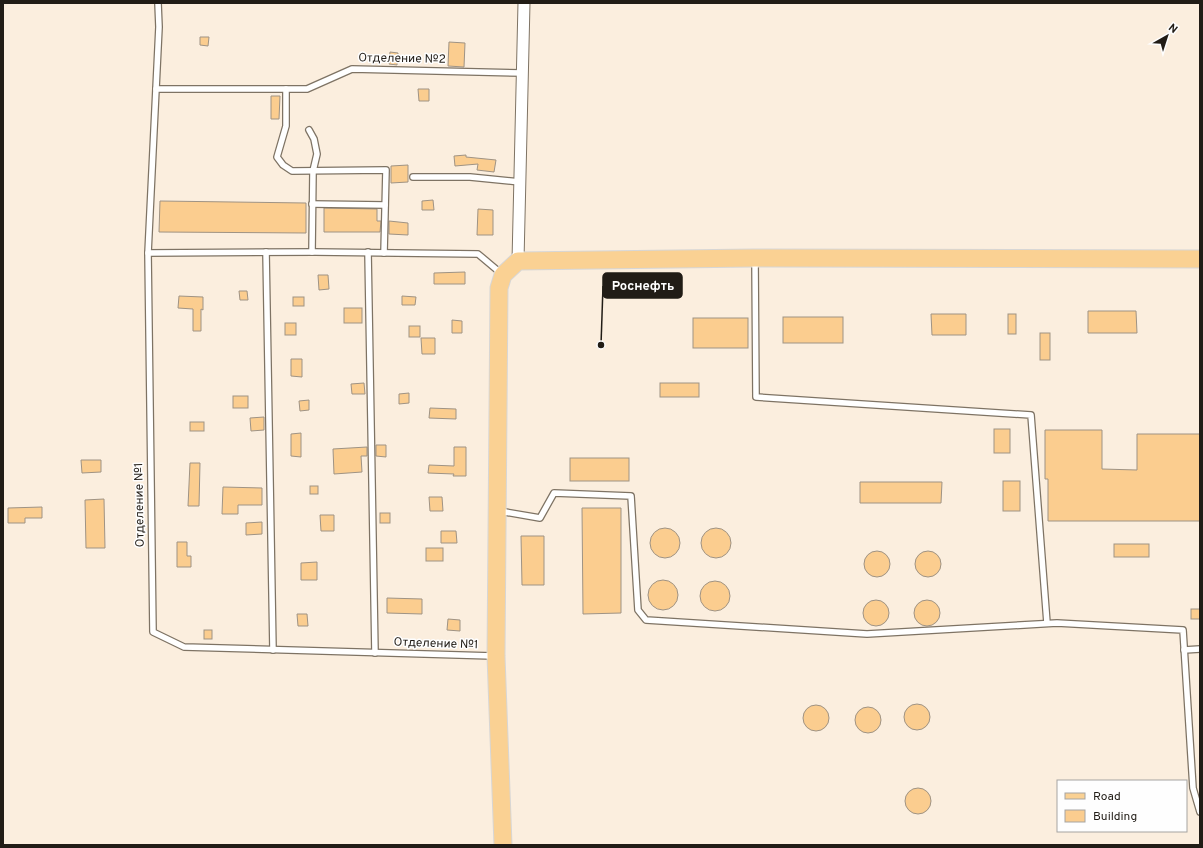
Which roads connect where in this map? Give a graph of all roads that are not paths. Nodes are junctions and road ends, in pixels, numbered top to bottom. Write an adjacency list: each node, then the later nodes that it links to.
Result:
1 (158, 3): 4 (lane)
2 (524, 3): 3 (street)
3 (523, 73): 5 (lane, Отделение №2); 9 (street)
4 (156, 89): 5 (lane, Отделение №2); 16 (lane)
5 (286, 89): 7 (lane)
6 (309, 130): 7 (lane)
7 (312, 171): 10 (lane); 11 (lane)
8 (413, 177): 9 (lane)
9 (520, 182): 19 (street)
10 (312, 204): 11 (lane); 13 (lane)
11 (385, 205): 15 (lane)
12 (266, 252): 13 (lane); 16 (lane); 24 (lane)
13 (312, 252): 14 (lane)
14 (368, 252): 15 (lane); 26 (lane)
15 (384, 253): 20 (lane)
16 (148, 254): 24 (lane, Отделение №1)
17 (754, 258): 18 (main road); 19 (main road); 22 (lane)
18 (1200, 259)
19 (518, 261): 20 (main road)
20 (503, 275): 21 (main road)
21 (497, 510): 22 (lane); 27 (main road)
22 (1047, 623): 25 (lane)
23 (1200, 649): 25 (lane)
24 (273, 650): 26 (lane, Отделение №1)
25 (1184, 650): 28 (lane)
26 (375, 653): 27 (lane, Отделение №1)
27 (496, 656): 29 (main road)
28 (1200, 812)
29 (503, 845)

